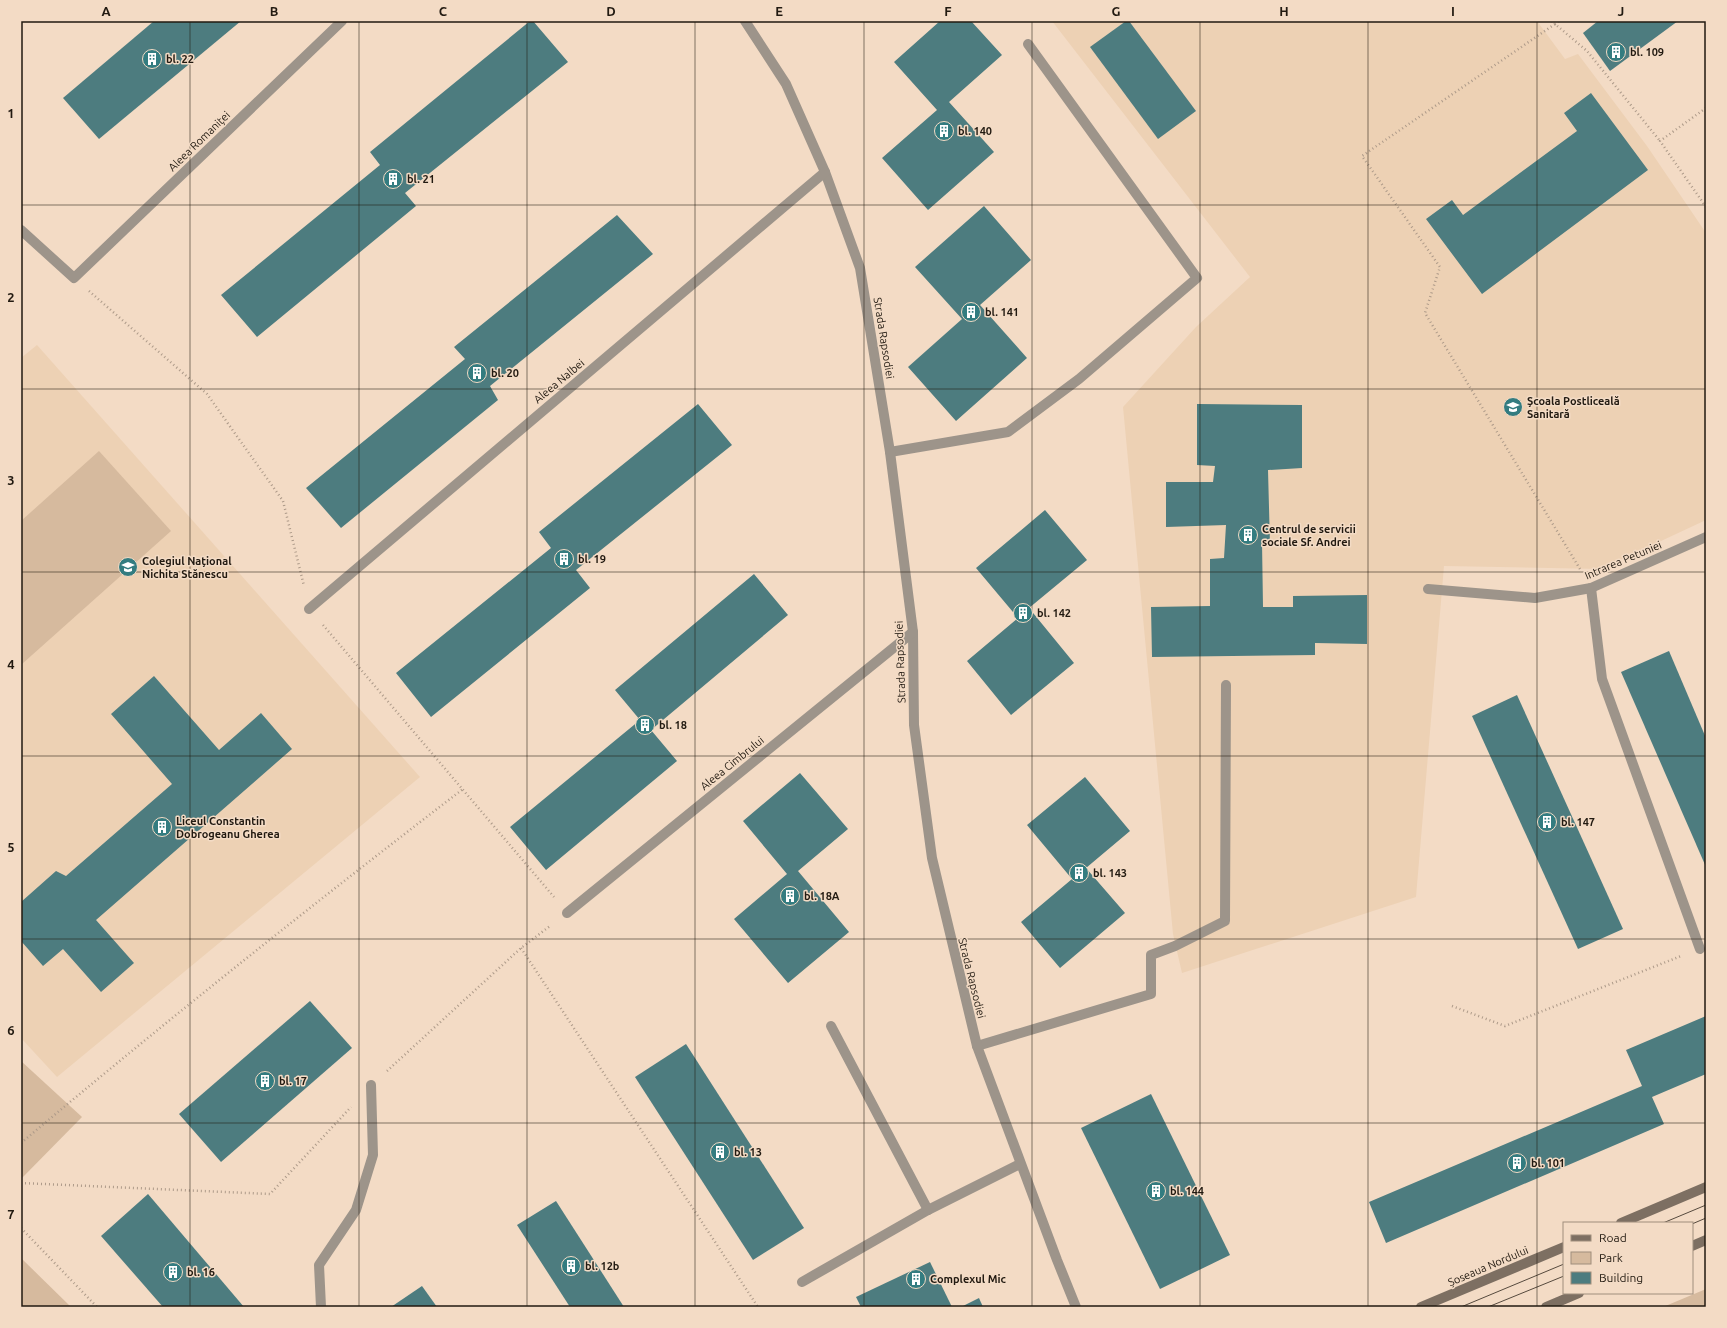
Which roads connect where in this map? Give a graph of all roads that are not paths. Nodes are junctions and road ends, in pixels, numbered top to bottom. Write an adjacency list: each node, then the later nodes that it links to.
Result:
1 (342, 21): 5 (street, Aleea Romaniței)
2 (746, 21): 4 (street, Strada Rapsodiei)
3 (1028, 44): 6 (street)
4 (825, 172): 6 (street, Strada Rapsodiei); 10 (street, Aleea Nalbei)
5 (21, 230)
6 (890, 452): 11 (street, Strada Rapsodiei)
7 (1706, 537): 8 (street, Intrarea Petuniei)
8 (1591, 588): 9 (street, Intrarea Petuniei); 14 (street)
9 (1428, 589)
10 (309, 609)
11 (913, 632): 13 (street, Aleea Cimbrului); 16 (street, Strada Rapsodiei)
12 (1226, 686): 16 (street)
13 (567, 913)
14 (1700, 949)
15 (831, 1026): 20 (street)
16 (977, 1046): 18 (street, Strada Rapsodiei)
17 (371, 1085): 27 (street)
18 (1020, 1164): 20 (street); 28 (street, Strada Rapsodiei)
19 (1706, 1187): 21 (main road)
20 (928, 1210): 25 (street)
21 (1623, 1222)
22 (1706, 1240): 23 (main road)
23 (1693, 1246)
24 (1563, 1247): 29 (main road, Șoseaua Nordului)
25 (802, 1282)
26 (1577, 1294): 30 (main road)
27 (322, 1307)
28 (1076, 1307)
29 (1421, 1307)
30 (1546, 1307)

